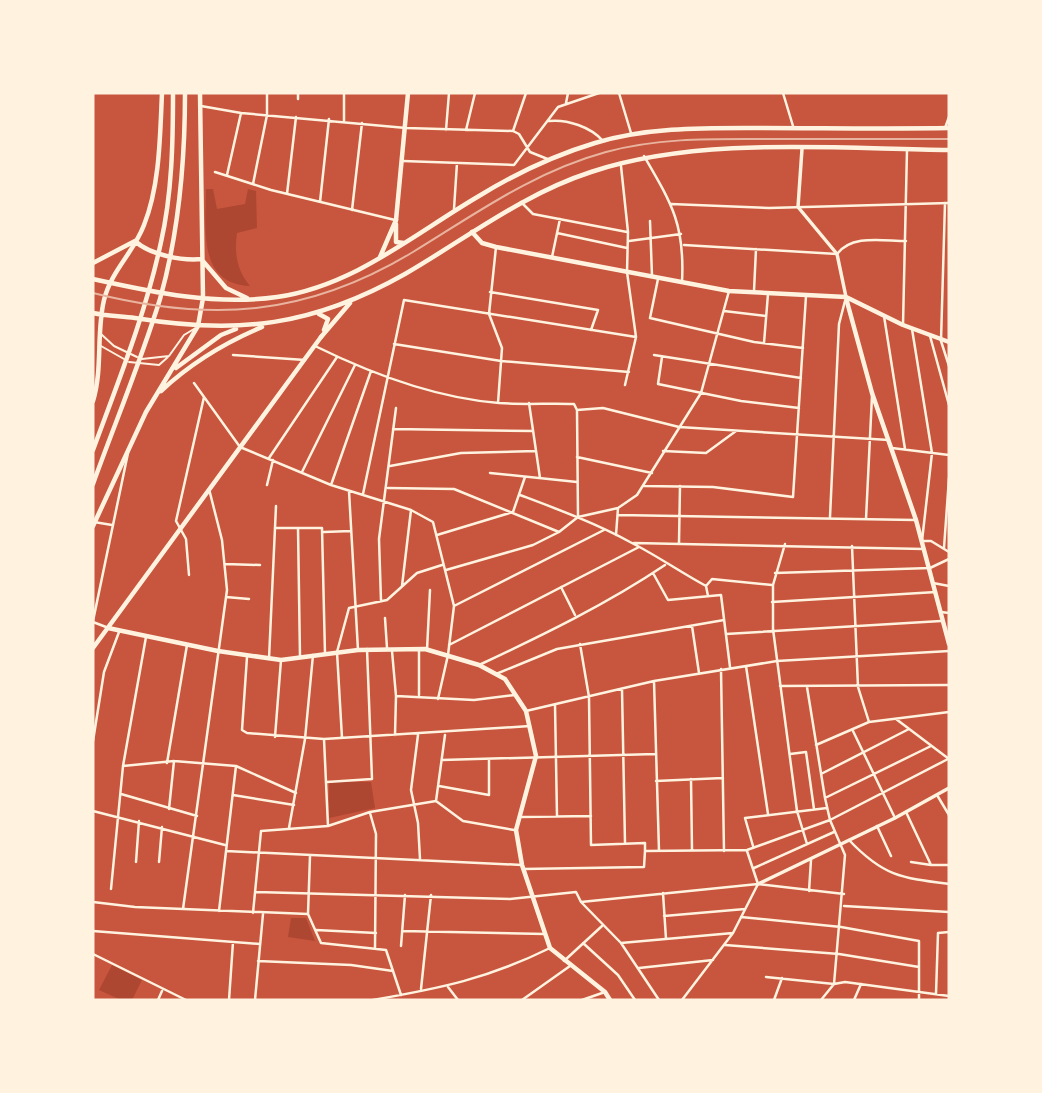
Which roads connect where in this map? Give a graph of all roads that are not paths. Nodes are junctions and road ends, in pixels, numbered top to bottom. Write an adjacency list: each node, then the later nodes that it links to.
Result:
1 (162, 93): 65 (main road)
2 (173, 93): 158 (main road)
3 (185, 93): 173 (main road)
4 (200, 93): 18 (main road)
5 (267, 93): 20 (street)
6 (298, 93): 16 (street)
7 (344, 93): 24 (street)
8 (408, 93): 27 (main road)
9 (449, 93): 30 (street)
10 (475, 93): 31 (street)
11 (526, 93): 32 (street)
12 (568, 93): 17 (street)
13 (599, 93): 17 (street)
14 (619, 93): 33 (street)
15 (783, 93): 28 (street)
16 (298, 99)
17 (566, 103): 25 (street)
18 (201, 106): 19 (street); 74 (main road)
19 (241, 113): 20 (street); 45 (street)
20 (267, 115): 21 (street); 46 (street)
21 (296, 116): 23 (street); 47 (street)
22 (949, 117): 29 (street)
23 (329, 119): 24 (street); 48 (street)
24 (344, 121): 26 (street)
25 (548, 121): 34 (street); 35 (street)
26 (362, 123): 27 (street); 54 (street)
27 (406, 128): 30 (street); 41 (main road)
28 (793, 128): 29 (main road); 33 (main road)
29 (947, 128)
30 (446, 130): 31 (street)
31 (466, 131): 32 (street)
32 (513, 131): 35 (street)
33 (631, 135): 34 (main road)
34 (603, 141): 40 (main road)
35 (526, 148): 40 (street); 42 (street)
36 (802, 149): 37 (main road); 39 (main road); 53 (street)
37 (907, 149): 38 (main road); 50 (street)
38 (949, 150)
39 (644, 156): 43 (main road); 52 (street)
40 (550, 160): 55 (main road)
41 (403, 161): 42 (street); 57 (main road)
42 (457, 163): 55 (street)
43 (620, 163): 49 (main road); 60 (street)
44 (215, 172): 45 (street)
45 (227, 175): 46 (street)
46 (253, 184): 47 (street)
47 (287, 194): 48 (street)
48 (320, 202): 54 (street)
49 (521, 202): 56 (street); 59 (main road)
50 (907, 202): 51 (street); 53 (street); 67 (street)
51 (947, 203): 64 (street)
52 (671, 204): 53 (street); 62 (street)
53 (798, 206): 73 (street)
54 (352, 210): 57 (street)
55 (454, 212): 68 (main road)
56 (560, 219): 60 (street); 61 (street)
57 (396, 220): 68 (main road); 77 (main road)
58 (650, 221): 63 (street)
59 (472, 232): 70 (main road); 91 (main road)
60 (628, 232): 66 (street)
61 (557, 233): 71 (street); 75 (street)
62 (681, 234): 63 (street); 69 (street)
63 (652, 238): 66 (street); 79 (street)
64 (947, 240): 111 (street)
65 (135, 241): 74 (main road); 76 (main road); 81 (main road)
66 (627, 241): 71 (street)
67 (906, 241): 73 (street); 101 (street)
68 (405, 243): 77 (main road)
69 (684, 245): 72 (street); 82 (street)
70 (496, 247): 75 (main road); 84 (street)
71 (627, 248): 78 (street)
72 (756, 249): 73 (street); 85 (street)
73 (837, 254): 89 (street)
74 (202, 259): 88 (main road); 90 (main road)
75 (552, 259): 78 (main road)
76 (93, 263)
77 (373, 263): 90 (main road)
78 (627, 272): 79 (main road); 110 (street)
79 (655, 277): 82 (main road); 105 (street)
80 (93, 279): 81 (main road)
81 (109, 282): 88 (main road); 96 (main road)
82 (682, 282): 83 (main road)
83 (729, 291): 85 (main road); 92 (street)
84 (491, 292): 95 (street); 104 (street)
85 (754, 293): 86 (main road)
86 (768, 295): 87 (main road); 97 (street)
87 (806, 296): 89 (main road); 117 (street)
88 (204, 298): 90 (main road); 100 (main road)
89 (846, 298): 98 (main road); 136 (main road); 151 (street)
90 (251, 300)
91 (352, 301): 94 (main road); 109 (main road)
92 (723, 310): 97 (street); 105 (street)
93 (93, 313): 96 (main road)
94 (314, 314): 99 (main road); 109 (main road)
95 (489, 314): 104 (street); 114 (street); 124 (street)
96 (101, 315): 100 (main road); 106 (main road)
97 (766, 316): 113 (street)
98 (884, 316): 101 (main road); 157 (street)
99 (269, 324): 102 (main road); 137 (main road)
100 (198, 326): 102 (main road); 120 (lane); 128 (main road)
101 (903, 326): 103 (main road)
102 (241, 327): 128 (main road)
103 (912, 329): 107 (main road); 161 (street)
104 (591, 330): 110 (street)
105 (718, 332): 113 (street); 126 (street)
106 (100, 333): 115 (main road); 120 (lane)
107 (930, 336): 111 (main road); 142 (street)
108 (93, 337): 115 (main road)
109 (321, 337): 116 (main road)
110 (636, 337): 130 (street)
111 (941, 341): 112 (main road); 127 (street)
112 (949, 342)
113 (764, 343): 117 (street)
114 (394, 344): 124 (street); 131 (street)
115 (100, 346): 120 (lane); 139 (main road)
116 (315, 346): 122 (street); 123 (main road)
117 (803, 348): 132 (street)
118 (233, 355): 123 (street)
119 (654, 355): 121 (street)
120 (169, 356)
121 (663, 356): 126 (street); 135 (street)
122 (337, 357): 125 (street); 164 (street)
123 (305, 360): 155 (main road)
124 (501, 361): 130 (street); 140 (street)
125 (355, 364): 129 (street); 166 (street)
126 (709, 364): 132 (street); 135 (street)
127 (949, 366)
128 (172, 371): 137 (main road)
129 (371, 371): 131 (street); 175 (street)
130 (629, 372): 134 (street)
131 (386, 377): 140 (street); 181 (street)
132 (801, 378): 144 (street)
133 (194, 383): 138 (street)
134 (625, 385)
135 (701, 393): 144 (street); 146 (street)
136 (872, 393): 152 (street); 153 (main road)
137 (155, 397): 154 (main road)
138 (204, 397): 155 (street); 196 (street)
139 (93, 401)
140 (498, 403): 141 (street)
141 (529, 403): 145 (street); 148 (street)
142 (949, 405)
143 (396, 408): 147 (street)
144 (799, 408): 150 (street)
145 (577, 410): 146 (street); 163 (street)
146 (679, 427): 149 (street); 160 (street)
147 (393, 429): 148 (street); 165 (street)
148 (533, 431): 159 (street)
149 (736, 431): 150 (street); 160 (street)
150 (798, 434): 151 (street); 177 (street)
151 (834, 436): 152 (street); 191 (street)
152 (868, 438): 153 (street); 192 (street)
153 (889, 440): 156 (main road)
154 (128, 446): 194 (main road); 195 (street)
155 (240, 447): 164 (street); 179 (main road)
156 (892, 448): 157 (street); 193 (main road)
157 (905, 449): 161 (street)
158 (93, 450)
159 (536, 451): 165 (street); 170 (street)
160 (663, 451): 168 (street)
161 (932, 453): 162 (street); 205 (street)
162 (949, 454)
163 (577, 457): 168 (street); 172 (street)
164 (271, 459): 166 (street); 174 (street)
165 (390, 466): 178 (street)
166 (302, 472): 175 (street)
167 (490, 473): 169 (street)
168 (652, 473): 176 (street)
169 (525, 477): 170 (street); 182 (street)
170 (540, 478): 172 (street)
171 (949, 478): 212 (street)
172 (577, 482): 190 (street)
173 (93, 484)
174 (267, 485)
175 (331, 485): 180 (street)
176 (645, 486): 177 (street); 185 (street)
177 (680, 486): 188 (street)
178 (388, 488): 183 (street); 187 (street)
179 (209, 489): 196 (main road); 215 (street)
180 (349, 491): 181 (street); 200 (street)
181 (363, 494): 183 (street)
182 (520, 495): 187 (street); 190 (street)
183 (384, 501): 186 (street); 237 (street)
184 (276, 506): 197 (street)
185 (618, 508): 189 (street); 190 (street)
186 (411, 510): 203 (street); 227 (street)
187 (513, 512): 202 (street); 203 (street)
188 (679, 514): 189 (street); 191 (street); 207 (street)
189 (618, 515): 204 (street)
190 (578, 517): 199 (street); 202 (street)
191 (830, 518): 192 (street)
192 (866, 519): 193 (street)
193 (916, 520): 205 (main road)
194 (93, 524): 195 (street)
195 (113, 525): 248 (street)
196 (180, 528): 224 (street); 251 (main road)
197 (275, 528): 198 (street); 275 (street)
198 (298, 528): 201 (street); 273 (street)
199 (605, 530): 204 (street); 240 (street)
200 (351, 531): 201 (street); 239 (street)
201 (324, 532): 269 (street)
202 (559, 532): 220 (street)
203 (437, 534): 217 (street)
204 (617, 535): 206 (street)
205 (922, 541): 211 (main road); 212 (street)
206 (634, 543): 207 (street); 210 (street)
207 (679, 543): 208 (street)
208 (785, 544): 209 (street); 223 (street)
209 (852, 546): 211 (street); 221 (street)
210 (639, 547): 218 (street); 230 (street)
211 (924, 549): 219 (main road)
212 (944, 549): 213 (street)
213 (949, 552)
214 (949, 559): 219 (street)
215 (225, 564): 216 (street); 234 (street)
216 (260, 565)
217 (443, 565): 220 (street); 227 (street)
218 (665, 565): 222 (street); 228 (street)
219 (930, 568): 221 (street); 225 (main road)
220 (445, 570): 240 (street)
221 (853, 571): 223 (street); 235 (street)
222 (653, 573): 233 (street); 243 (street)
223 (775, 573): 226 (street)
224 (189, 576)
225 (933, 583): 229 (street); 232 (main road)
226 (773, 585): 228 (street); 238 (street)
227 (402, 586): 237 (street)
228 (706, 586): 233 (street)
229 (949, 586)
230 (561, 587): 243 (street); 259 (street)
231 (430, 590): 265 (street)
232 (936, 592): 235 (street); 241 (main road)
233 (708, 596): 246 (street)
234 (226, 597): 236 (street); 266 (street)
235 (855, 597): 238 (street); 249 (street)
236 (249, 599)
237 (381, 601): 239 (street)
238 (772, 601): 252 (street)
239 (356, 606): 264 (street); 268 (street)
240 (454, 606): 259 (street)
241 (941, 612): 242 (street); 245 (main road); 247 (main road)
242 (949, 613)
243 (575, 615): 278 (street)
244 (385, 618): 261 (street)
245 (949, 619)
246 (724, 620): 250 (street); 254 (street)
247 (941, 621): 249 (street); 257 (main road)
248 (93, 622): 251 (street)
249 (856, 624): 252 (street); 274 (street)
250 (692, 626): 256 (street); 282 (street)
251 (108, 628): 253 (main road); 260 (main road)
252 (773, 629): 254 (street); 277 (street)
253 (119, 632): 255 (main road); 297 (street)
254 (726, 634): 280 (street)
255 (146, 637): 258 (main road); 329 (street)
256 (580, 644): 283 (street); 293 (street)
257 (949, 644)
258 (187, 645): 266 (main road); 328 (street)
259 (449, 645): 271 (street)
260 (93, 648)
261 (389, 648): 262 (main road); 263 (main road); 291 (street)
262 (367, 649): 264 (main road); 308 (street)
263 (419, 649): 265 (main road); 292 (street)
264 (358, 650): 268 (main road)
265 (427, 650): 271 (main road)
266 (218, 651): 272 (main road); 327 (street)
267 (949, 651): 274 (street)
268 (337, 652): 269 (main road); 311 (street)
269 (325, 654): 270 (main road)
270 (313, 655): 273 (main road); 310 (street)
271 (448, 655): 278 (main road); 294 (street)
272 (247, 657): 275 (main road); 309 (street)
273 (300, 657): 276 (main road)
274 (857, 657): 277 (street); 288 (street)
275 (269, 659): 276 (main road)
276 (281, 660): 309 (street)
277 (777, 661): 279 (street); 286 (street)
278 (479, 665): 283 (main road)
279 (747, 666): 280 (street); 355 (street)
280 (730, 668): 281 (street)
281 (721, 669): 282 (street); 333 (street)
282 (699, 673): 284 (street)
283 (496, 674): 290 (main road)
284 (653, 681): 289 (street); 317 (street)
285 (949, 685): 288 (street)
286 (780, 686): 287 (street); 318 (street)
287 (807, 687): 288 (street); 314 (street)
288 (858, 687): 301 (street)
289 (622, 689): 293 (street); 320 (street)
290 (515, 695): 294 (street); 298 (main road)
291 (396, 696): 292 (street); 306 (street)
292 (419, 696): 294 (street)
293 (589, 697): 295 (street); 319 (street)
294 (438, 698)
295 (555, 705): 298 (street); 322 (street)
296 (93, 707): 297 (street)
297 (98, 708): 313 (street)
298 (526, 711): 302 (main road)
299 (949, 712): 300 (street)
300 (895, 718): 301 (street); 303 (street)
301 (869, 722): 304 (street)
302 (530, 726): 305 (street); 321 (main road)
303 (909, 729): 315 (street); 316 (street)
304 (853, 731): 314 (street); 316 (street)
305 (445, 733): 307 (street); 325 (street)
306 (394, 735): 307 (street); 308 (street)
307 (418, 735): 346 (street)
308 (370, 736): 311 (street); 336 (street)
309 (275, 737): 310 (street)
310 (305, 738): 312 (street); 339 (street)
311 (342, 738): 312 (street)
312 (324, 739): 336 (street)
313 (93, 741)
314 (816, 745): 331 (street)
315 (931, 746): 324 (street); 332 (street)
316 (864, 753): 331 (street); 332 (street)
317 (655, 754): 320 (street); 335 (street)
318 (790, 754): 350 (street); 352 (street)
319 (591, 755): 320 (street); 322 (street); 359 (street)
320 (624, 755): 374 (street)
321 (536, 756): 322 (street); 323 (street); 360 (main road)
322 (556, 756): 358 (street)
323 (489, 758): 325 (street); 337 (street)
324 (949, 759): 343 (street)
325 (442, 760): 337 (street)
326 (174, 761): 327 (street); 328 (street); 348 (street)
327 (203, 762): 330 (street); 357 (street)
328 (167, 763): 329 (street)
329 (123, 766): 340 (street)
330 (236, 766): 339 (street); 342 (street)
331 (821, 774): 344 (street)
332 (874, 774): 343 (street); 344 (street)
333 (724, 778): 334 (street); 384 (street)
334 (691, 779): 335 (street); 383 (street)
335 (656, 781): 382 (street)
336 (327, 782): 365 (street)
337 (439, 786): 345 (street)
338 (949, 788): 341 (street)
339 (296, 793): 347 (street)
340 (121, 794): 348 (street); 361 (street)
341 (937, 794): 354 (street); 356 (street)
342 (233, 795): 347 (street); 377 (street)
343 (884, 795): 362 (street); 363 (street)
344 (825, 798): 349 (street)
345 (436, 801): 346 (street); 369 (street)
346 (413, 804): 353 (street); 389 (street)
347 (294, 805): 368 (street)
348 (169, 808): 357 (street)
349 (827, 808): 350 (street); 363 (street)
350 (814, 809): 352 (street)
351 (93, 811): 361 (street)
352 (797, 811): 355 (street); 370 (street)
353 (370, 812): 365 (street); 388 (street)
354 (906, 812): 362 (street); 394 (street)
355 (768, 814): 378 (street)
356 (949, 815)
357 (197, 816): 372 (street)
358 (557, 816): 359 (street); 360 (street)
359 (591, 816): 374 (street)
360 (518, 817): 369 (main road)
361 (120, 818): 364 (street); 400 (street)
362 (895, 818): 367 (street)
363 (830, 820): 370 (street); 371 (street)
364 (139, 821): 366 (street); 391 (street)
365 (328, 826): 368 (street)
366 (162, 827): 372 (street); 392 (street)
367 (877, 827): 373 (street); 387 (street)
368 (289, 828): 385 (street)
369 (516, 830): 396 (main road)
370 (802, 830): 375 (street); 378 (street)
371 (835, 831): 375 (street); 376 (street)
372 (195, 838): 377 (street); 413 (street)
373 (849, 841): 376 (street); 399 (street)
374 (625, 844): 381 (street)
375 (807, 844): 397 (street)
376 (841, 844): 390 (street); 405 (street)
377 (226, 845): 380 (street)
378 (754, 847): 379 (street)
379 (747, 850): 384 (street); 397 (street)
380 (226, 851): 385 (street); 415 (street)
381 (645, 851): 382 (street); 396 (street)
382 (659, 851): 383 (street)
383 (692, 851): 384 (street)
384 (724, 851)
385 (258, 855): 386 (street); 402 (street)
386 (310, 856): 388 (street); 403 (street)
387 (891, 856)
388 (377, 857): 389 (street); 406 (street)
389 (420, 859): 396 (street)
390 (811, 860): 398 (street); 401 (street)
391 (136, 862)
392 (159, 862)
393 (911, 862): 394 (street)
394 (931, 865): 395 (street)
395 (949, 865)
396 (523, 867): 409 (main road)
397 (754, 867): 398 (street)
398 (758, 884): 401 (street); 404 (street); 414 (street)
399 (949, 884)
400 (111, 889)
401 (809, 891): 405 (street)
402 (256, 892): 403 (street); 417 (street)
403 (308, 892): 406 (street); 419 (street)
404 (663, 893): 411 (street); 420 (street)
405 (844, 894): 412 (street)
406 (376, 895): 407 (street); 429 (street)
407 (405, 895): 408 (street); 426 (street)
408 (431, 895): 409 (street); 427 (street)
409 (534, 899): 411 (street); 431 (main road)
410 (93, 902): 413 (street)
411 (581, 902): 422 (street)
412 (843, 906): 416 (street); 423 (street)
413 (183, 909): 415 (street)
414 (744, 909): 420 (street); 421 (street)
415 (219, 911): 417 (street)
416 (949, 912)
417 (253, 913): 418 (street)
418 (263, 914): 419 (street); 436 (street)
419 (308, 914): 424 (street)
420 (664, 916): 432 (street)
421 (741, 917): 423 (street); 430 (street)
422 (602, 926): 434 (street); 435 (street)
423 (841, 927): 442 (street); 447 (street)
424 (315, 930): 429 (street); 439 (street)
425 (93, 931): 433 (street)
426 (402, 931): 427 (street); 438 (street)
427 (427, 932): 431 (street); 456 (street)
428 (949, 932): 461 (street)
429 (376, 933): 439 (street)
430 (733, 933): 432 (street); 437 (street)
431 (545, 934): 440 (main road)
432 (666, 940): 435 (street)
433 (233, 942): 436 (street); 465 (street)
434 (583, 943): 445 (street); 473 (street)
435 (621, 943): 448 (street)
436 (260, 944): 444 (street)
437 (725, 945): 442 (street); 443 (street)
438 (401, 946)
439 (376, 948): 449 (street)
440 (551, 948): 445 (main road); 454 (street)
441 (93, 954): 455 (street)
442 (839, 954): 447 (street); 452 (street)
443 (713, 960): 448 (street); 475 (street)
444 (258, 961): 449 (street); 466 (street)
445 (564, 961): 446 (main road)
446 (570, 966): 457 (main road); 470 (street)
447 (919, 967): 458 (street)
448 (639, 968): 474 (street)
449 (393, 971): 460 (street)
450 (766, 977): 451 (street)
451 (782, 978): 452 (street); 476 (street)
452 (834, 984): 453 (street); 477 (street)
453 (862, 984): 458 (street); 478 (street)
454 (448, 987): 456 (street); 469 (street)
455 (162, 989): 463 (street); 464 (street)
456 (421, 989): 459 (street)
457 (605, 992): 471 (street); 472 (main road)
458 (919, 992): 461 (street); 479 (street)
459 (409, 994): 460 (street); 468 (street)
460 (401, 995): 467 (street)
461 (936, 995): 462 (street)
462 (949, 996)
463 (158, 1000)
464 (186, 1000)
465 (229, 1000)
466 (255, 1000)
467 (373, 1000)
468 (413, 1000)
469 (458, 1000)
470 (522, 1000)
471 (582, 1000)
472 (610, 1000)
473 (635, 1000)
474 (659, 1000)
475 (681, 1000)
476 (774, 1000)
477 (821, 1000)
478 (855, 1000)
479 (919, 1000)

